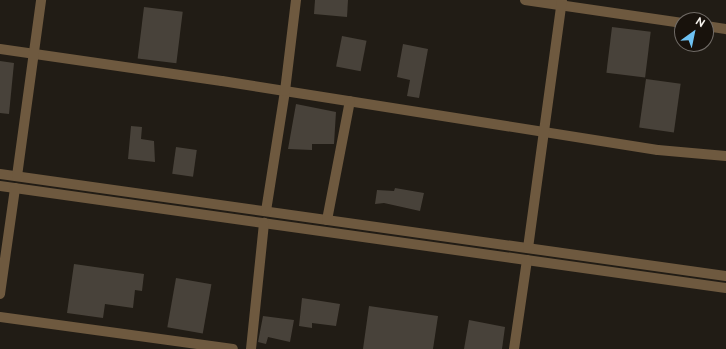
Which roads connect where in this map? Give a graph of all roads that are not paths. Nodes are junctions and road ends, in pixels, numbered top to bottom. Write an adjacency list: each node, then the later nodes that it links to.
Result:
1 (41, 0): 9 (street)
2 (296, 0): 10 (street)
3 (525, 0): 4 (street)
4 (562, 3): 5 (street); 12 (street)
5 (674, 22)
6 (714, 27): 7 (street)
7 (726, 29)
8 (0, 49): 9 (street)
9 (33, 53): 10 (street); 15 (street)
10 (285, 91): 11 (street); 18 (street)
11 (350, 102): 12 (street); 19 (street)
12 (542, 132): 13 (street); 21 (street)
13 (726, 156)
14 (0, 174): 15 (street)
15 (17, 176): 18 (street)
16 (0, 186): 17 (street)
17 (15, 188): 20 (street); 25 (street)
18 (266, 211): 19 (street)
19 (327, 220): 21 (street)
20 (264, 223): 22 (street); 28 (street)
21 (528, 248): 23 (street)
22 (527, 260): 24 (street); 29 (street)
23 (726, 276)
24 (726, 288)
25 (0, 294)
26 (0, 317): 27 (street)
27 (232, 349)
28 (251, 349)
29 (514, 349)

